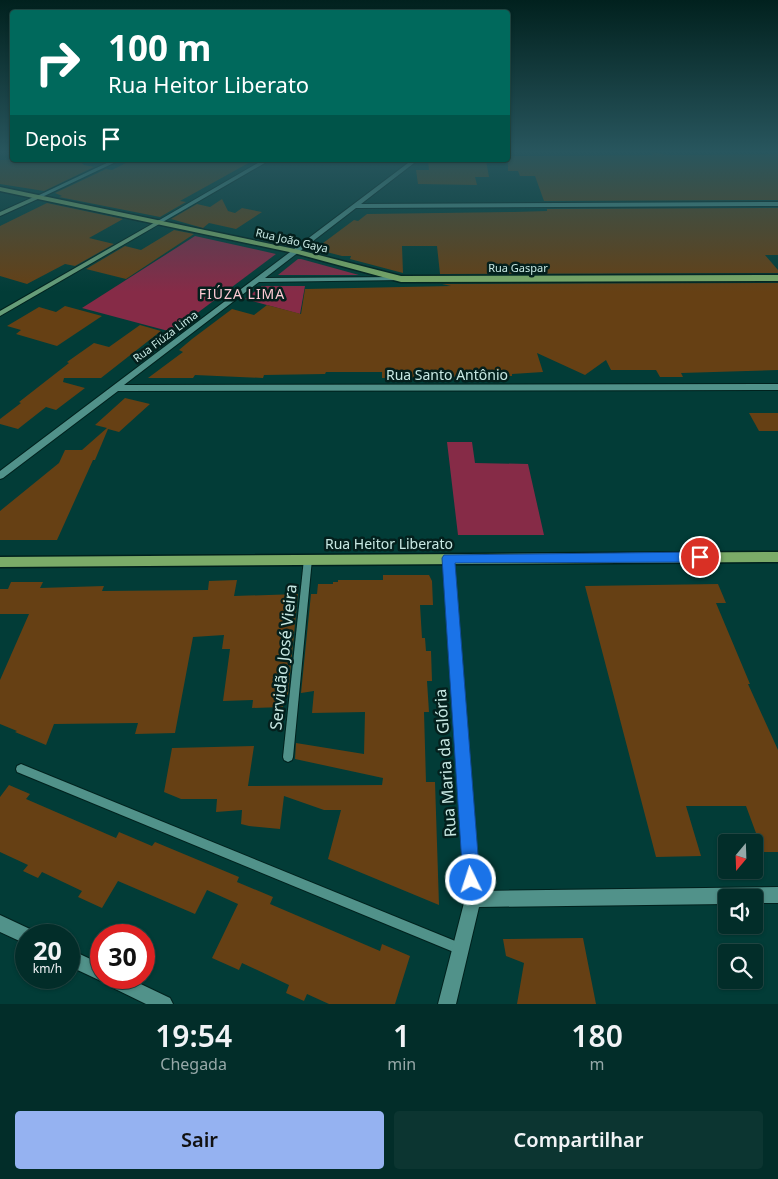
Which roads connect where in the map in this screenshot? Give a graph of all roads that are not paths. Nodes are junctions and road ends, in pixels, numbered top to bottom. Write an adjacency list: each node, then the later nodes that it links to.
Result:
1 (34, 199): 7 (street)
2 (47, 199): 8 (main road, Rua João Gaya)
3 (199, 199): 8 (street)
4 (363, 199): 6 (street, Rua Fiúza Lima)
5 (778, 204): 6 (street)
6 (354, 206): 9 (street, Rua Fiúza Lima)
7 (0, 214)
8 (159, 222): 9 (main road, Rua João Gaya); 13 (street)
9 (295, 251): 11 (main road, Rua João Gaya); 12 (street, Rua Fiúza Lima)
10 (778, 278): 11 (main road, Rua Gaspar)
11 (401, 279): 12 (street, Rua Gaspar)
12 (258, 280): 15 (street, Rua Fiúza Lima)
13 (0, 314)
14 (778, 387): 15 (street, Rua Santo Antônio)
15 (115, 388): 16 (street, Rua Fiúza Lima)
16 (0, 476)
17 (778, 556): 18 (main road, Rua Heitor Liberato)
18 (448, 558): 19 (main road, Rua Heitor Liberato); 24 (street, Rua Maria da Glória)
19 (308, 560): 20 (main road, Rua Heitor Liberato); 21 (lane, Servidão José Vieira)
20 (0, 562)
21 (288, 757)
22 (22, 768): 27 (lane)
23 (778, 895): 24 (street)
24 (473, 899): 27 (street, Rua Maria da Glória)
25 (0, 923): 26 (street)
26 (15, 930)
27 (461, 949): 30 (street, Rua Maria da Glória)
28 (133, 989): 29 (street)
29 (164, 1004)
30 (447, 1004)

